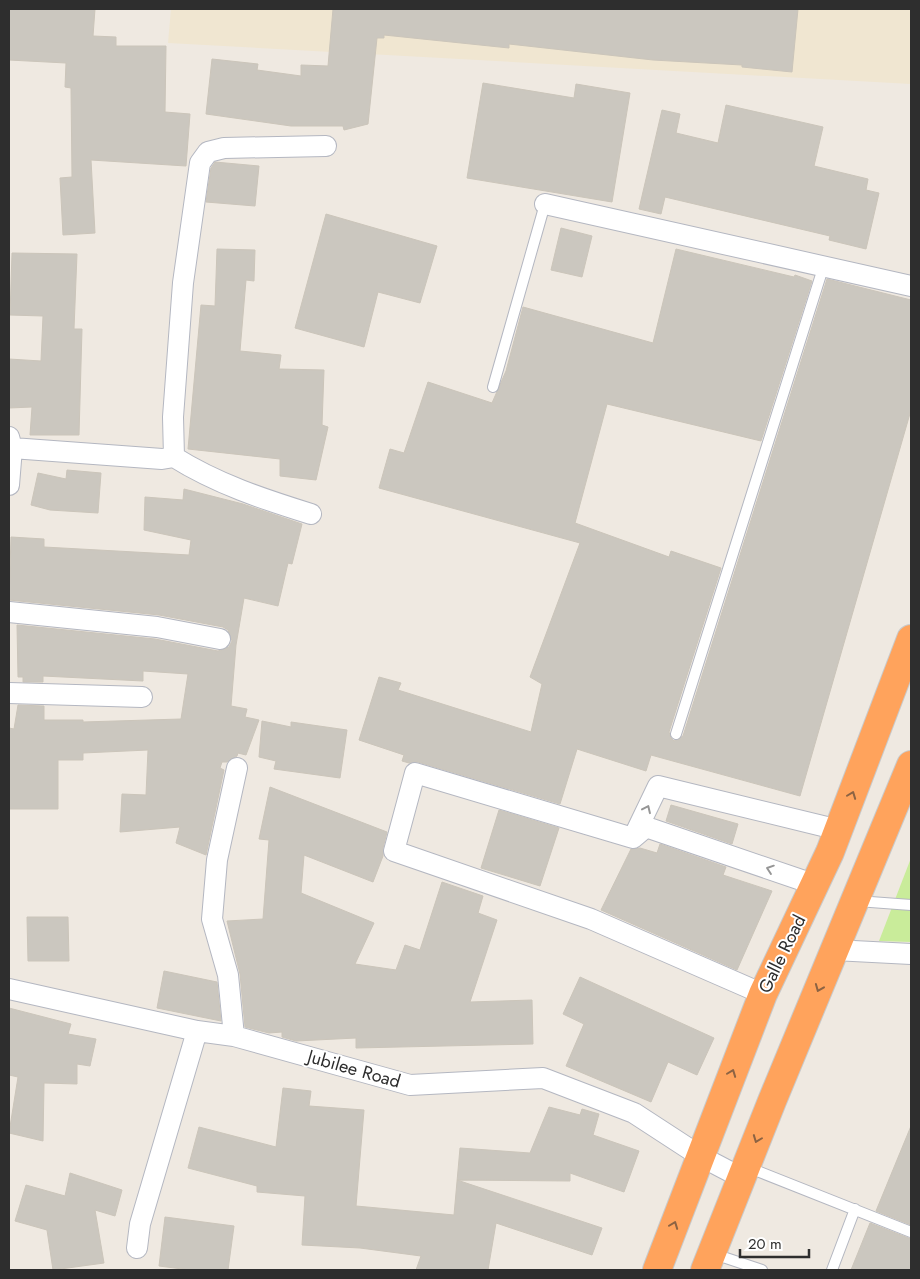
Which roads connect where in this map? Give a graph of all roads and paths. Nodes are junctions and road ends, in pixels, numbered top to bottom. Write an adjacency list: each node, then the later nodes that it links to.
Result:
1 (326, 146): 7 (street)
2 (544, 204): 3 (street); 5 (lane)
3 (824, 265): 4 (street); 15 (lane)
4 (911, 286)
5 (493, 387)
6 (10, 442): 7 (street); 8 (street)
7 (174, 457): 9 (street)
8 (9, 485)
9 (311, 514)
10 (9, 612): 11 (street)
11 (220, 639)
12 (911, 639): 19 (highway, Galle Road, one-way to 12)
13 (9, 694): 14 (street)
14 (142, 697)
15 (676, 734)
16 (911, 765): 20 (highway)
17 (237, 768): 29 (street)
18 (633, 838): 19 (street, one-way to 19); 21 (street, one-way to 18); 27 (street)
19 (834, 841): 20 (highway); 21 (highway, Galle Road)
20 (867, 871): 22 (highway)
21 (816, 885): 27 (highway, Galle Road)
22 (854, 901): 23 (lane); 24 (highway)
23 (911, 905)
24 (834, 950): 25 (street); 31 (highway, one-way to 31)
25 (911, 954)
26 (9, 989): 28 (street, Jubilee Road)
27 (763, 994): 30 (highway, Galle Road, one-way to 27)
28 (197, 1031): 29 (street, Jubilee Road); 34 (street)
29 (234, 1036): 30 (street, Jubilee Road)
30 (700, 1156): 31 (street, Jubilee Road); 36 (highway, Galle Road, one-way to 30)
31 (744, 1172): 32 (lane); 35 (highway)
32 (855, 1209): 33 (lane); 38 (lane)
33 (911, 1232)
34 (137, 1248)
35 (709, 1262): 37 (lane)
36 (657, 1270)
37 (762, 1270)
38 (832, 1270)

